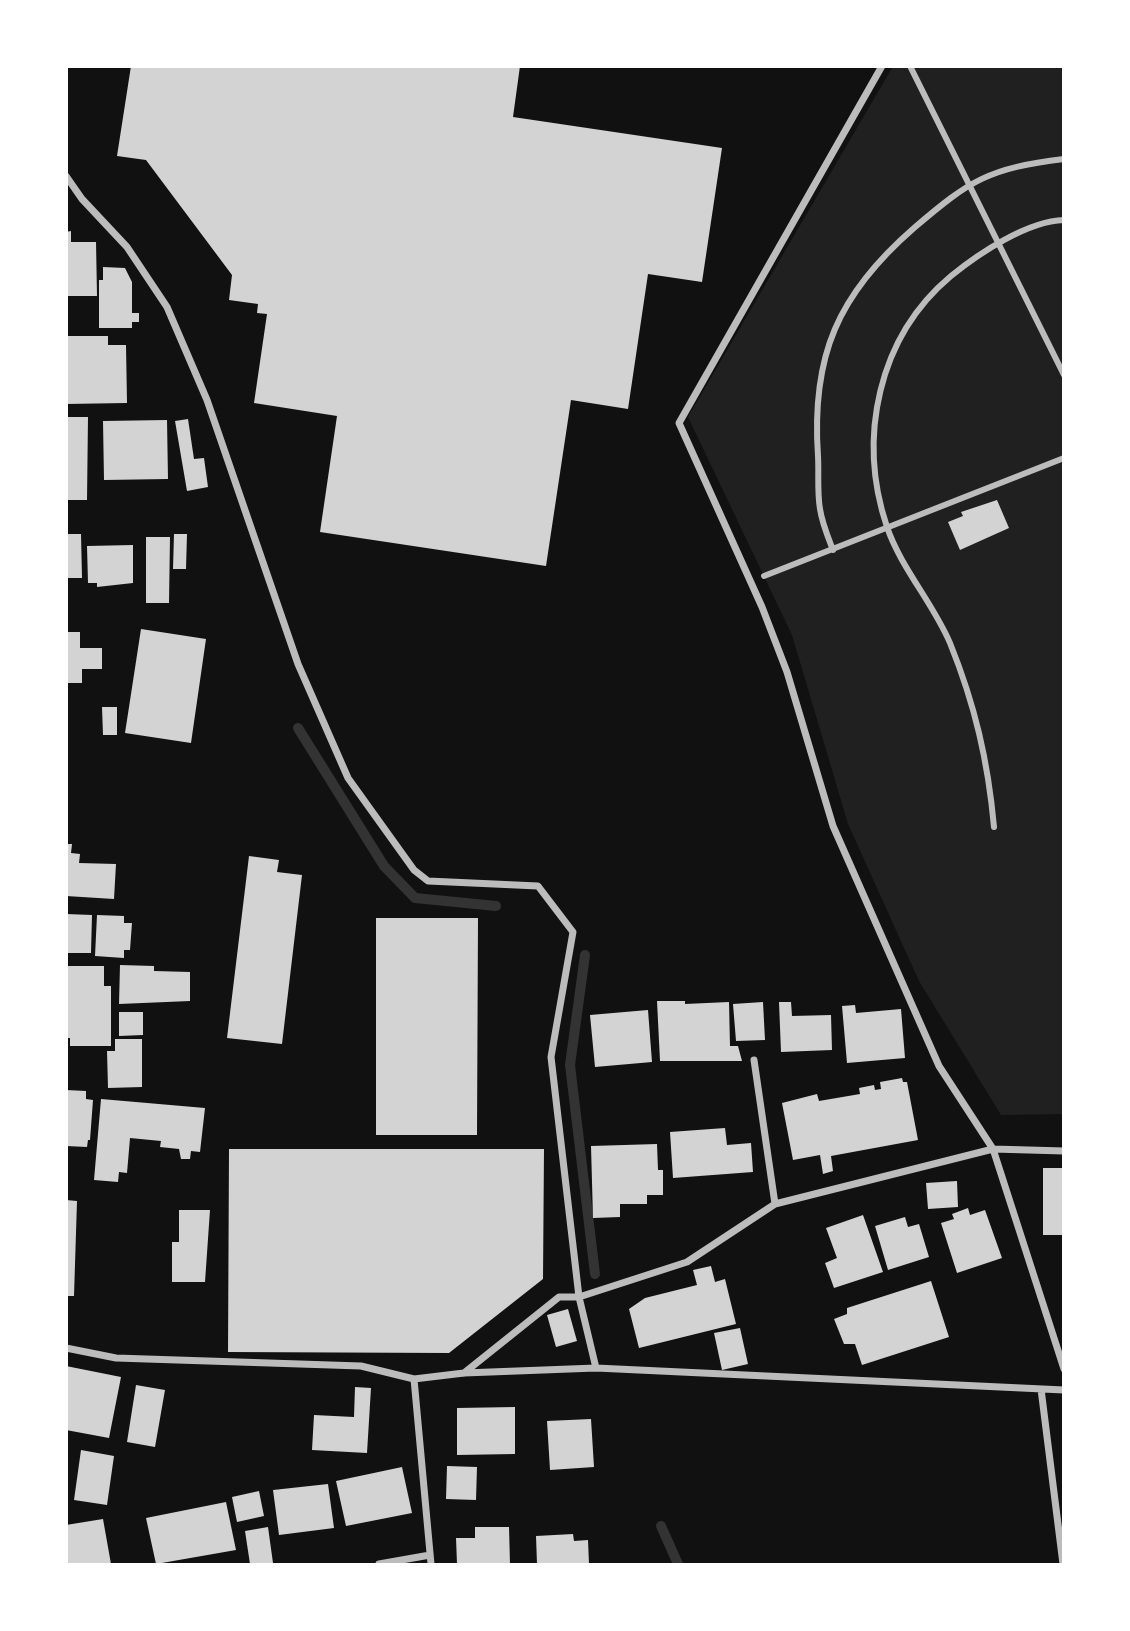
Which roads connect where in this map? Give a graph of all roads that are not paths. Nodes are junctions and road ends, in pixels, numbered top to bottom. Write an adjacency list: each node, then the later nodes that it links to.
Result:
1 (882, 66): 15 (street)
2 (910, 66): 5 (street)
3 (1063, 159): 5 (street)
4 (66, 176): 18 (street)
5 (968, 184): 7 (street); 11 (street)
6 (1063, 220): 7 (street)
7 (998, 245): 8 (street); 10 (street)
8 (1063, 375)
9 (1063, 458): 10 (street)
10 (887, 529): 11 (street); 13 (street)
11 (832, 550): 12 (street)
12 (764, 576)
13 (994, 827)
14 (754, 1060): 17 (street)
15 (993, 1149): 16 (street); 17 (street); 21 (street)
16 (1063, 1152)
17 (775, 1204): 18 (street)
18 (579, 1297): 20 (street); 22 (street)
19 (66, 1348): 23 (street)
20 (596, 1368): 22 (street); 24 (street)
21 (1063, 1369)
22 (464, 1373): 23 (street)
23 (414, 1379): 26 (street)
24 (1041, 1389): 25 (street); 29 (street)
25 (1063, 1390)
26 (430, 1555): 27 (street); 28 (street)
27 (379, 1564)
28 (431, 1564)
29 (1063, 1564)

